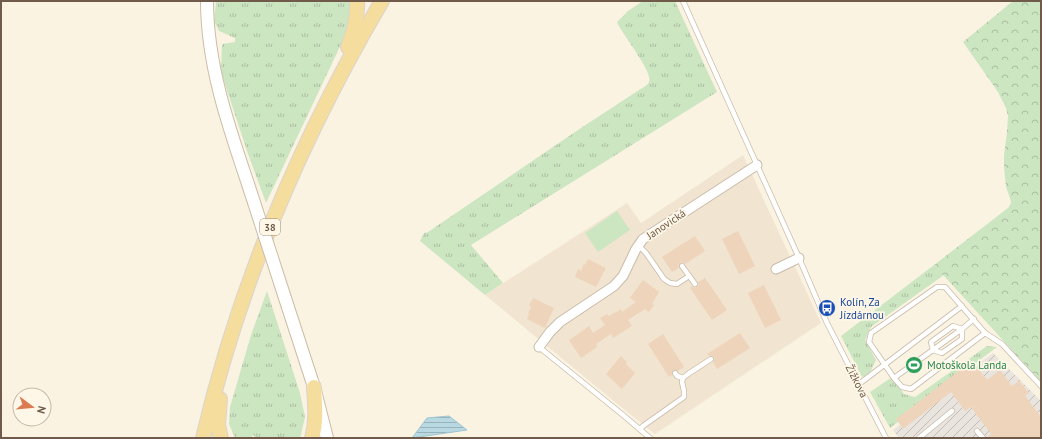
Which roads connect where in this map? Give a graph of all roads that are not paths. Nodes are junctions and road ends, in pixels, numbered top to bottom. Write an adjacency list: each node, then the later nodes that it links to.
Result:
1 (207, 1): 29 (main road, bridge)
2 (357, 1): 5 (main road, 38)
3 (382, 1): 5 (main road, 38)
4 (683, 1): 6 (lane, Žižkova)
5 (327, 102): 21 (main road, 38)
6 (757, 165): 7 (street, Janovická); 8 (lane, Žižkova)
7 (638, 245): 11 (lane); 19 (street, Janovická)
8 (799, 258): 10 (street); 27 (lane, Žižkova)
9 (682, 266): 11 (lane)
10 (776, 269)
11 (689, 276): 12 (lane)
12 (695, 284)
13 (962, 306): 14 (lane); 15 (lane); 23 (lane)
14 (946, 318): 16 (lane); 23 (lane)
15 (974, 319): 17 (lane); 18 (lane)
16 (953, 326): 17 (lane); 20 (lane)
17 (962, 329): 20 (lane); 20 (lane)
18 (985, 333): 26 (lane); 28 (lane)
19 (539, 347): 31 (lane)
20 (933, 350): 26 (lane)
21 (225, 358): 33 (main road, 38); 34 (main road, 38)
22 (711, 359): 25 (lane)
23 (884, 364): 26 (lane); 27 (lane)
24 (675, 373): 25 (lane)
25 (683, 378): 31 (lane)
26 (894, 378)
27 (859, 384): 38 (lane, Žižkova)
28 (1041, 386)
29 (314, 387): 35 (main road); 36 (main road)
30 (952, 411): 39 (lane)
31 (640, 429): 37 (lane)
32 (977, 431): 40 (lane)
33 (203, 438)
34 (221, 438)
35 (312, 438)
36 (327, 438)
37 (650, 438)
38 (886, 438)
39 (919, 438)
40 (983, 438)

